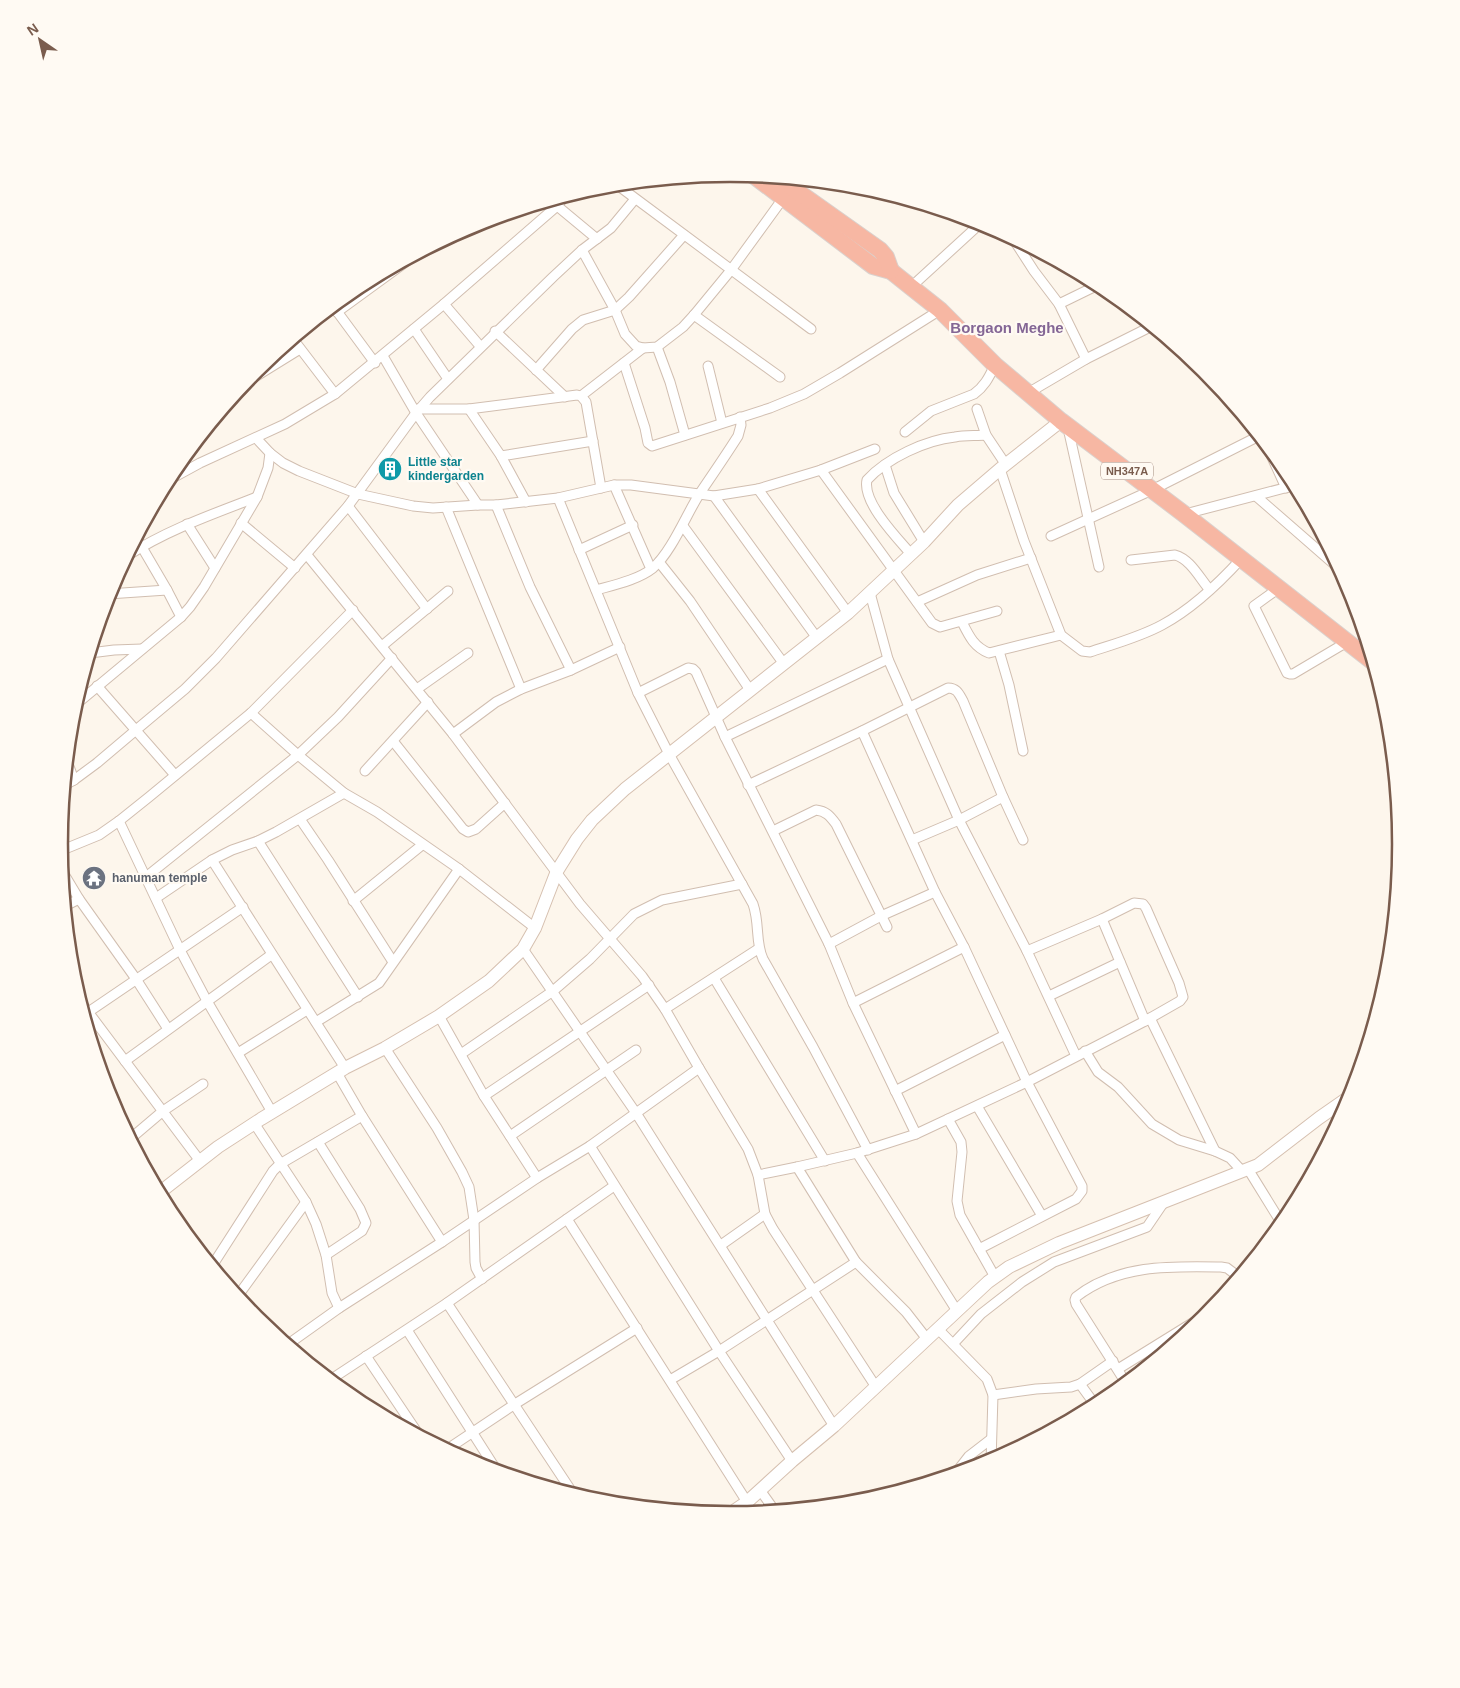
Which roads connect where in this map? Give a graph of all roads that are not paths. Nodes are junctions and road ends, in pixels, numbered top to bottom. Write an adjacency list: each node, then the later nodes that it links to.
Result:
1 (764, 183): 4 (highway, NH347A)
2 (787, 184): 14 (highway, NH347A)
3 (624, 190): 5 (street)
4 (784, 197): 13 (street); 14 (highway, NH347A)
5 (636, 199): 9 (street); 10 (street)
6 (556, 205): 10 (street)
7 (550, 207): 17 (street)
8 (975, 229): 15 (street)
9 (684, 235): 13 (street); 19 (street)
10 (597, 239): 12 (street)
11 (1019, 248): 18 (street)
12 (582, 250): 19 (street); 26 (street)
13 (731, 270): 22 (street); 23 (street)
14 (890, 271): 15 (highway, NH347A)
15 (911, 287): 20 (highway, NH347A)
16 (1091, 289): 18 (street)
17 (444, 304): 24 (street); 28 (street)
18 (1059, 304): 33 (street)
19 (615, 310): 30 (street); 39 (street)
20 (940, 310): 36 (highway, NH347A); 49 (street)
21 (337, 311): 34 (street)
22 (694, 315): 29 (street); 40 (street)
23 (811, 328)
24 (414, 329): 32 (street); 41 (street)
25 (1146, 329): 33 (street)
26 (495, 331): 28 (street); 39 (street)
27 (296, 343): 31 (street)
28 (480, 346): 41 (street)
29 (657, 347): 30 (street); 53 (street)
30 (643, 348): 35 (street)
31 (300, 349): 37 (street); 43 (street)
32 (383, 356): 34 (street); 48 (street)
33 (1086, 359): 42 (street)
34 (375, 362): 43 (street)
35 (624, 362): 44 (street); 53 (street)
36 (995, 365): 42 (highway, NH347A); 52 (street)
37 (272, 366)
38 (708, 366): 50 (street)
39 (536, 370): 45 (street)
40 (780, 377)
41 (448, 379): 48 (street)
42 (1028, 393): 51 (highway, NH347A)
43 (335, 394): 55 (street)
44 (581, 396): 45 (street); 57 (street)
45 (565, 397): 46 (street)
46 (469, 409): 48 (street); 60 (street)
47 (977, 409): 54 (street)
48 (417, 411): 70 (street); 77 (street)
49 (740, 417): 50 (street); 71 (street)
50 (722, 423): 53 (street)
51 (1064, 424): 62 (street); 69 (highway, NH347A); 82 (street)
52 (905, 432)
53 (685, 435)
54 (986, 435): 61 (street); 62 (street)
55 (256, 438): 59 (street); 64 (street)
56 (1254, 439): 69 (street)
57 (592, 441): 60 (street); 67 (street)
58 (874, 449): 63 (street)
59 (270, 453): 70 (street); 74 (street)
60 (501, 456): 76 (street)
61 (885, 465): 88 (street); 92 (street)
62 (1003, 467): 88 (street); 94 (street)
63 (821, 470): 68 (street); 103 (street)
64 (181, 473)
65 (614, 485): 67 (street); 71 (street); 85 (street)
66 (1288, 487): 73 (street)
67 (601, 488): 75 (street)
68 (758, 489): 72 (street); 115 (street)
69 (1152, 490): 81 (highway, NH347A); 82 (street)
70 (358, 494): 79 (street); 80 (street)
71 (700, 494): 72 (street); 86 (street)
72 (714, 496): 119 (street)
73 (1256, 496): 81 (street); 97 (street)
74 (257, 498): 83 (street); 84 (street)
75 (558, 498): 76 (street); 91 (street)
76 (526, 502): 78 (street)
77 (478, 504): 78 (street); 80 (street)
78 (496, 505): 130 (street)
79 (348, 506): 93 (street); 112 (street)
80 (446, 508): 133 (street)
81 (1184, 514): 95 (highway, NH347A)
82 (1088, 518): 87 (street); 99 (street)
83 (241, 523): 100 (street); 101 (street)
84 (187, 524): 89 (street); 100 (street)
85 (633, 525): 91 (street); 102 (street)
86 (683, 526): 98 (street); 129 (street)
87 (1051, 536)
88 (924, 542): 92 (street)
89 (141, 546): 90 (street); 106 (street)
90 (137, 549)
91 (579, 550): 107 (street)
92 (911, 554): 103 (street)
93 (307, 555): 101 (street); 113 (street)
94 (1031, 558): 111 (street); 118 (street)
95 (1241, 559): 104 (highway, NH347A); 105 (street)
96 (1130, 560): 105 (street)
97 (1328, 560)
98 (659, 562): 102 (street); 134 (street)
99 (1099, 567)
100 (215, 568): 116 (street)
101 (295, 568): 141 (street)
102 (651, 569): 107 (street)
103 (894, 571): 110 (street); 111 (street)
104 (1279, 588): 120 (highway, NH347A); 120 (street)
105 (1209, 589): 118 (street)
106 (168, 590): 109 (street); 116 (street)
107 (596, 590): 122 (street)
108 (448, 591): 112 (street)
109 (117, 593)
110 (870, 593): 115 (street); 128 (street)
111 (917, 602): 117 (street)
112 (426, 609): 121 (street)
113 (353, 610): 121 (street); 139 (street)
114 (997, 610): 117 (street)
115 (848, 612): 119 (street)
116 (181, 617): 123 (street)
117 (962, 622): 124 (street)
118 (1061, 635): 124 (street)
119 (817, 638): 129 (street)
120 (1356, 644)
121 (382, 646): 127 (street)
122 (620, 647): 130 (street); 135 (street)
123 (142, 649): 125 (street); 131 (street)
124 (999, 651): 146 (street)
125 (96, 652)
126 (468, 652): 132 (street)
127 (392, 658): 132 (street); 148 (street)
128 (888, 659): 138 (street); 144 (street)
129 (784, 664): 134 (street)
130 (571, 670): 133 (street)
131 (97, 686): 136 (street); 141 (street)
132 (417, 689): 137 (street)
133 (521, 689): 143 (street)
134 (750, 690): 140 (street)
135 (638, 693): 140 (street); 147 (street)
136 (84, 697)
137 (428, 702): 143 (street); 145 (street)
138 (910, 708): 142 (street); 156 (street); 159 (street)
139 (251, 712): 148 (street); 151 (street)
140 (715, 716): 144 (street); 147 (street)
141 (136, 730): 151 (street); 152 (street)
142 (862, 731): 154 (street); 162 (street)
143 (453, 734): 157 (street)
144 (725, 737): 154 (street)
145 (392, 741): 149 (street); 157 (street)
146 (1023, 750)
147 (669, 754): 169 (street); 172 (street)
148 (298, 755): 155 (street); 170 (street)
149 (365, 771)
150 (72, 773): 152 (street)
151 (175, 775): 160 (street)
152 (74, 780): 153 (street)
153 (71, 782)
154 (748, 785): 161 (street)
155 (344, 792): 158 (street); 165 (street)
156 (1003, 797): 159 (street); 163 (street)
157 (505, 803): 169 (street)
158 (300, 819): 164 (street); 176 (street)
159 (959, 820): 162 (street); 189 (street)
160 (119, 821): 166 (street); 170 (street)
161 (773, 831): 179 (street); 184 (street)
162 (912, 840): 173 (street)
163 (1023, 840)
164 (258, 841): 167 (street); 198 (street)
165 (422, 845): 168 (street); 176 (street)
166 (68, 848)
167 (212, 860): 174 (street); 178 (street)
168 (459, 869): 182 (street); 191 (street)
169 (557, 871): 182 (street); 183 (street)
170 (146, 877): 174 (street)
171 (69, 882): 175 (street)
172 (742, 884): 183 (street); 187 (street)
173 (935, 892): 179 (street); 185 (street)
174 (156, 898): 188 (street)
175 (79, 899): 177 (street); 194 (street)
176 (353, 901): 191 (street)
177 (71, 903)
178 (243, 907): 188 (street); 190 (street)
179 (881, 916): 181 (street); 184 (street)
180 (1102, 919): 189 (street); 192 (street); 205 (street)
181 (887, 927)
182 (535, 928): 186 (street)
183 (611, 939): 195 (street); 196 (street)
184 (829, 944): 200 (street)
185 (964, 947): 200 (street); 210 (street)
186 (523, 949): 196 (street); 204 (street)
187 (758, 949): 193 (street); 238 (street)
188 (180, 950): 194 (street); 199 (street)
189 (1027, 951): 197 (street)
190 (271, 954): 199 (street); 202 (street)
191 (393, 962): 198 (street)
192 (1120, 962): 197 (street); 205 (street)
193 (714, 978): 201 (street); 242 (street)
194 (136, 979): 203 (street); 208 (street)
195 (649, 985): 201 (street); 209 (street)
196 (553, 990): 209 (street); 215 (street)
197 (1049, 996): 216 (street)
198 (358, 997): 207 (street)
199 (206, 1001): 208 (street); 214 (street)
200 (853, 1003): 223 (street)
201 (666, 1009): 218 (street)
202 (308, 1010): 207 (street); 214 (street)
203 (89, 1012)
204 (439, 1016): 211 (street); 215 (street)
205 (1148, 1019): 213 (street); 239 (street)
206 (92, 1021): 217 (street)
207 (316, 1022): 220 (street)
208 (168, 1029): 217 (street)
209 (580, 1031): 219 (street); 224 (street)
210 (1005, 1035): 221 (street); 223 (street)
211 (385, 1048): 220 (street); 256 (street)
212 (636, 1050): 219 (street)
213 (1085, 1051): 216 (street); 239 (street)
214 (238, 1053): 228 (street)
215 (461, 1054): 224 (street)
216 (1076, 1056): 221 (street)
217 (125, 1061): 227 (street)
218 (699, 1068): 229 (street); 246 (street)
219 (606, 1070): 229 (street); 235 (street)
220 (341, 1071): 228 (street); 230 (street)
221 (1027, 1082): 226 (street); 253 (street)
222 (203, 1084): 227 (street)
223 (895, 1090): 233 (street)
224 (484, 1096): 235 (street)
225 (1339, 1104): 245 (street)
226 (977, 1106): 231 (street); 253 (street)
227 (163, 1111): 234 (street); 241 (street)
228 (272, 1112): 232 (street)
229 (636, 1113): 237 (street); 258 (street)
230 (362, 1116): 236 (street); 257 (street)
231 (948, 1119): 233 (street); 259 (street)
232 (254, 1123): 241 (street); 243 (street)
233 (916, 1134): 238 (street)
234 (135, 1135)
235 (510, 1136): 247 (street)
236 (318, 1142): 243 (street); 260 (street)
237 (590, 1146): 247 (street); 248 (street)
238 (868, 1150): 240 (street)
239 (1215, 1151): 245 (street)
240 (857, 1153): 242 (street); 270 (street)
241 (200, 1161): 249 (street)
242 (824, 1161): 244 (street)
243 (280, 1164): 250 (street); 261 (street)
244 (797, 1167): 246 (street); 262 (street)
245 (1245, 1170): 251 (street); 254 (street)
246 (758, 1175): 252 (street)
247 (537, 1178): 256 (street)
248 (614, 1186): 255 (street); 279 (street)
249 (165, 1189)
250 (306, 1202): 260 (street); 266 (street)
251 (1164, 1202): 264 (street); 278 (street)
252 (765, 1214): 258 (street); 267 (street)
253 (1042, 1216): 259 (street)
254 (1277, 1217)
255 (567, 1219): 265 (street); 272 (street)
256 (474, 1220): 257 (street); 265 (street)
257 (442, 1242): 269 (street)
258 (721, 1245): 271 (street)
259 (979, 1249): 264 (street)
260 (326, 1255): 269 (street)
261 (215, 1261)
262 (856, 1262): 267 (street); 276 (street)
263 (1234, 1273): 281 (street)
264 (995, 1277): 270 (street)
265 (482, 1279): 268 (street)
266 (241, 1291)
267 (813, 1292): 271 (street); 286 (street)
268 (447, 1303): 274 (street); 289 (street)
269 (339, 1308): 277 (street)
270 (957, 1311): 273 (street)
271 (768, 1320): 279 (street); 291 (street)
272 (637, 1328): 284 (street); 289 (street)
273 (938, 1329): 276 (street); 278 (street)
274 (407, 1330): 280 (street); 292 (street)
275 (1173, 1337): 281 (street)
276 (927, 1339): 286 (street)
277 (292, 1341)
278 (953, 1344): 287 (street)
279 (719, 1351): 284 (street); 297 (street)
280 (366, 1356): 282 (street); 290 (street)
281 (1115, 1365): 283 (street); 285 (street)
282 (336, 1376)
283 (1123, 1377)
284 (670, 1380): 301 (street)
285 (1080, 1384): 287 (street); 288 (street)
286 (876, 1387): 291 (street)
287 (993, 1395): 293 (street)
288 (1091, 1399)
289 (515, 1404): 292 (street); 299 (street)
290 (412, 1425)
291 (834, 1426): 297 (street)
292 (471, 1433): 294 (street); 296 (street)
293 (991, 1439): 295 (street); 298 (street)
294 (453, 1445)
295 (990, 1453)
296 (490, 1461)
297 (792, 1461): 300 (street)
298 (963, 1464)
299 (568, 1486)
300 (760, 1490): 301 (street); 302 (street)
301 (747, 1502): 303 (street)
302 (768, 1505)
303 (742, 1506)

